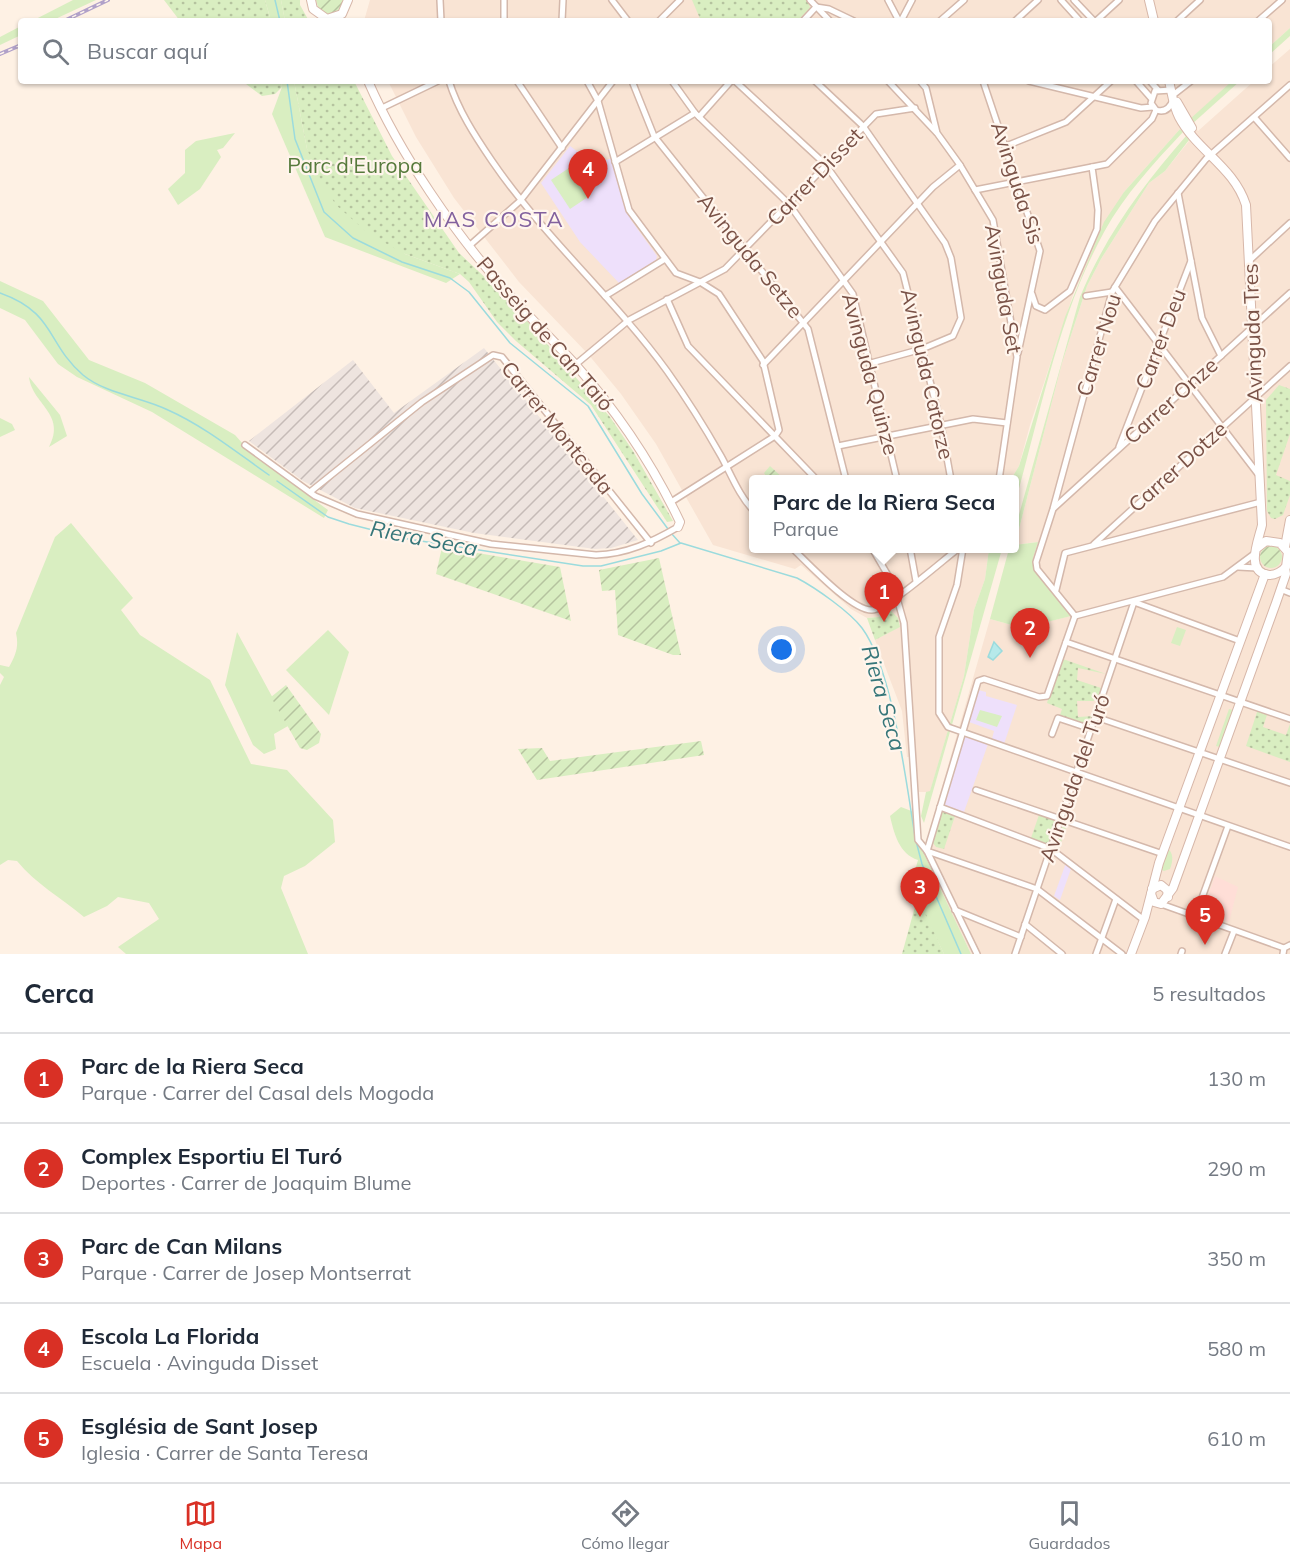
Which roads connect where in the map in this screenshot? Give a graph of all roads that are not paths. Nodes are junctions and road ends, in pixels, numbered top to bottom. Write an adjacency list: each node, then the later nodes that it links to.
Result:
1 (311, 0): 21 (main road)
2 (348, 0): 22 (main road)
3 (440, 0): 23 (street)
4 (504, 0): 24 (street)
5 (563, 0): 25 (street)
6 (612, 0): 26 (street)
7 (680, 0): 19 (street)
8 (810, 0): 20 (street)
9 (888, 0): 31 (street)
10 (912, 0): 32 (street)
11 (964, 0): 33 (street)
12 (1038, 0): 34 (street)
13 (1060, 0): 35 (street)
14 (1074, 0): 36 (street)
15 (1119, 0): 37 (street)
16 (1149, 0): 38 (main road)
17 (1200, 0): 39 (street)
18 (1282, 0): 40 (street)
19 (672, 2): 27 (street)
20 (816, 7): 28 (street); 29 (street); 30 (street)
21 (325, 18)
22 (341, 18)
23 (441, 18)
24 (504, 18)
25 (562, 18)
26 (626, 18)
27 (661, 18)
28 (806, 18)
29 (827, 18)
30 (848, 18)
31 (898, 18)
32 (902, 18)
33 (943, 18)
34 (1018, 18)
35 (1077, 18)
36 (1092, 18)
37 (1098, 18)
38 (1153, 18)
39 (1179, 18)
40 (1261, 18)
41 (370, 84): 67 (main road, Passeig de Can Taió)
42 (432, 84): 67 (street)
43 (450, 84): 86 (street)
44 (519, 84): 76 (street)
45 (588, 84): 66 (street)
46 (611, 84): 66 (street)
47 (633, 84): 74 (street, Avinguda Setze)
48 (674, 84): 70 (street, Avinguda Quinze)
49 (730, 84): 70 (street)
50 (736, 84): 80 (street, Avinguda Catorze)
51 (818, 84): 72 (street)
52 (891, 84): 68 (street)
53 (923, 84): 73 (street, Avinguda Set)
54 (984, 84): 75 (street, Avinguda Sis)
55 (1041, 84): 64 (street)
56 (1107, 84): 64 (street)
57 (1139, 84): 65 (street)
58 (1153, 84): 62 (street)
59 (1170, 84): 63 (main road, Avinguda Tres)
60 (1187, 84): 63 (street)
61 (1290, 85): 71 (street, Carrer Nou)
62 (1158, 90): 63 (street); 65 (street)
63 (1173, 94): 69 (street); 77 (main road, Avinguda Tres)
64 (1091, 97): 69 (street); 75 (street)
65 (1151, 98): 69 (street)
66 (598, 101): 76 (street); 79 (street)
67 (382, 108): 91 (main road, Passeig de Can Taió)
68 (915, 108): 72 (street, Carrer Disset); 73 (street)
69 (1154, 109): 82 (street)
70 (697, 115): 74 (street); 88 (street, Avinguda Quinze)
71 (1254, 117): 77 (street, Carrer Nou); 78 (street)
72 (863, 126): 80 (street, Carrer Disset); 87 (street)
73 (937, 133): 81 (street, Avinguda Set)
74 (656, 139): 79 (street); 92 (street, Avinguda Setze)
75 (1006, 146): 83 (street, Avinguda Sis)
76 (562, 147): 86 (street)
77 (1212, 153): 85 (street, Carrer Nou); 94 (main road, Avinguda Tres)
78 (1290, 158)
79 (615, 162): 93 (street)
80 (825, 164): 88 (street, Carrer Disset); 90 (street, Avinguda Catorze)
81 (960, 165): 84 (street, Avinguda Set); 87 (street)
82 (1092, 167): 83 (street); 99 (street)
83 (1017, 182): 84 (street); 99 (street, Avinguda Sis)
84 (975, 190): 110 (street, Avinguda Set)
85 (1178, 193): 95 (street); 98 (street, Carrer Nou)
86 (520, 201): 91 (street); 101 (street)
87 (919, 202): 90 (street); 108 (street)
88 (789, 204): 92 (street, Carrer Disset); 96 (street, Avinguda Quinze)
89 (1290, 222): 94 (street)
90 (882, 242): 96 (street); 108 (street, Avinguda Catorze)
91 (469, 246): 112 (main road, Passeig de Can Taió)
92 (744, 249): 97 (street, Carrer Disset); 105 (street, Avinguda Setze)
93 (665, 259): 97 (street); 101 (street)
94 (1250, 260): 106 (main road, Avinguda Tres)
95 (1191, 261): 107 (street, Carrer Deu); 109 (street)
96 (844, 280): 105 (street); 111 (street, Avinguda Quinze)
97 (700, 282): 103 (street, Carrer Disset); 113 (street)
98 (1113, 289): 102 (street); 107 (street); 136 (street, Carrer Nou)
99 (1031, 293): 110 (street, Avinguda Sis)
100 (1290, 293): 106 (street, Carrer Onze)
101 (605, 296): 104 (street)
102 (1086, 296)
103 (668, 299): 104 (street, Carrer Disset); 121 (street)
104 (628, 320): 112 (street, Carrer Disset); 125 (street)
105 (804, 322): 113 (street); 123 (street, Avinguda Setze)
106 (1253, 327): 109 (street, Carrer Onze); 116 (main road, Avinguda Tres)
107 (1159, 345): 115 (street); 124 (street, Carrer Deu)
108 (921, 349): 111 (street); 118 (street, Avinguda Catorze)
109 (1221, 356): 115 (street, Carrer Onze)
110 (1017, 357): 117 (street, Avinguda Set)
111 (871, 363): 120 (street, Avinguda Quinze)
112 (575, 365): 133 (main road, Passeig de Can Taió)
113 (763, 365): 121 (street)
114 (1290, 366): 116 (street, Carrer Dotze)
115 (1189, 384): 119 (street); 124 (street, Carrer Onze)
116 (1256, 396): 119 (street, Carrer Dotze); 131 (main road, Avinguda Tres)
117 (1007, 423): 118 (street); 130 (street, Avinguda Set)
118 (941, 424): 120 (street); 129 (street, Avinguda Catorze)
119 (1222, 427): 131 (street); 142 (street, Carrer Dotze)
120 (888, 434): 123 (street); 128 (street, Avinguda Quinze)
121 (775, 436): 125 (street); 126 (street)
122 (245, 445): 132 (street)
123 (838, 446): 127 (street, Avinguda Setze)
124 (1118, 450): 136 (street, Carrer Onze)
125 (727, 467): 133 (street); 135 (street)
126 (812, 475)
127 (845, 475)
128 (896, 475)
129 (950, 475)
130 (1000, 475)
131 (1260, 475): 134 (main road, Avinguda Tres)
132 (310, 492): 141 (street); 141 (street, Carrer Montcada)
133 (671, 502): 139 (main road, Passeig de Can Taió)
134 (1261, 502): 138 (main road, Avinguda Tres); 142 (street)
135 (749, 504)
136 (1053, 509): 155 (street, Carrer Nou)
137 (1289, 523): 140 (main road); 143 (main road)
138 (1262, 525): 140 (main road); 144 (main road, Avinguda Tres)
139 (678, 527): 141 (street)
140 (1273, 540): 143 (main road); 144 (main road)
141 (651, 543)
142 (1094, 544): 155 (street)
143 (1287, 549): 150 (main road)
144 (1255, 551): 151 (street); 152 (main road)
145 (797, 553): 158 (street)
146 (874, 553): 158 (street)
147 (911, 553): 154 (street)
148 (955, 553): 154 (street)
149 (961, 553): 169 (street)
150 (1287, 565): 153 (main road); 156 (main road)
151 (1236, 567): 152 (street); 159 (street)
152 (1257, 568): 153 (main road)
153 (1264, 574): 161 (main road)
154 (916, 581): 158 (street)
155 (1056, 590): 160 (street, Carrer Nou)
156 (1280, 590): 157 (street); 165 (main road)
157 (1290, 593)
158 (898, 597): 181 (street)
159 (1134, 602): 160 (street); 161 (street); 163 (street, Avinguda del Turó)
160 (1075, 616): 162 (street)
161 (1240, 641): 164 (main road)
162 (1066, 642): 163 (street); 169 (street)
163 (1115, 658): 164 (street); 166 (street, Avinguda del Turó)
164 (1220, 694): 165 (street); 171 (main road)
165 (1240, 701): 167 (street); 172 (main road)
166 (1096, 717): 168 (street, Avinguda del Turó); 171 (street)
167 (1290, 719)
168 (1092, 729): 170 (street); 173 (street, Avinguda del Turó)
169 (961, 734): 173 (street); 176 (street)
170 (1052, 734)
171 (1200, 753): 172 (street); 177 (main road)
172 (1219, 759): 174 (street); 178 (main road)
173 (1077, 773): 177 (street); 179 (street, Avinguda del Turó)
174 (1290, 783)
175 (976, 790): 179 (street)
176 (940, 807): 181 (street); 183 (street)
177 (1179, 808): 178 (street); 184 (main road)
178 (1199, 816): 180 (street); 187 (main road)
179 (1061, 818): 183 (street, Avinguda del Turó); 184 (street)
180 (1228, 826): 182 (street); 191 (street)
181 (925, 848): 185 (street); 190 (street)
182 (1290, 848)
183 (1051, 849): 185 (street, Avinguda del Turó); 188 (street)
184 (1163, 854): 186 (main road)
185 (1037, 889): 193 (street, Avinguda del Turó); 196 (street)
186 (1151, 891): 187 (main road); 189 (main road); 192 (main road)
187 (1167, 897): 189 (main road)
188 (1116, 899): 192 (street); 196 (street)
189 (1159, 904): 191 (street); 192 (main road)
190 (955, 910): 195 (street); 198 (street)
191 (1195, 918): 194 (street)
192 (1145, 919): 203 (main road)
193 (1026, 924): 195 (street, Avinguda del Turó); 200 (street)
194 (1234, 931): 197 (street); 204 (street)
195 (1021, 938): 199 (street, Avinguda del Turó)
196 (1101, 939): 201 (street); 202 (street)
197 (1287, 946)
198 (977, 954)
199 (1015, 954)
200 (1062, 954)
201 (1096, 954)
202 (1122, 954)
203 (1131, 954)
204 (1225, 954)

